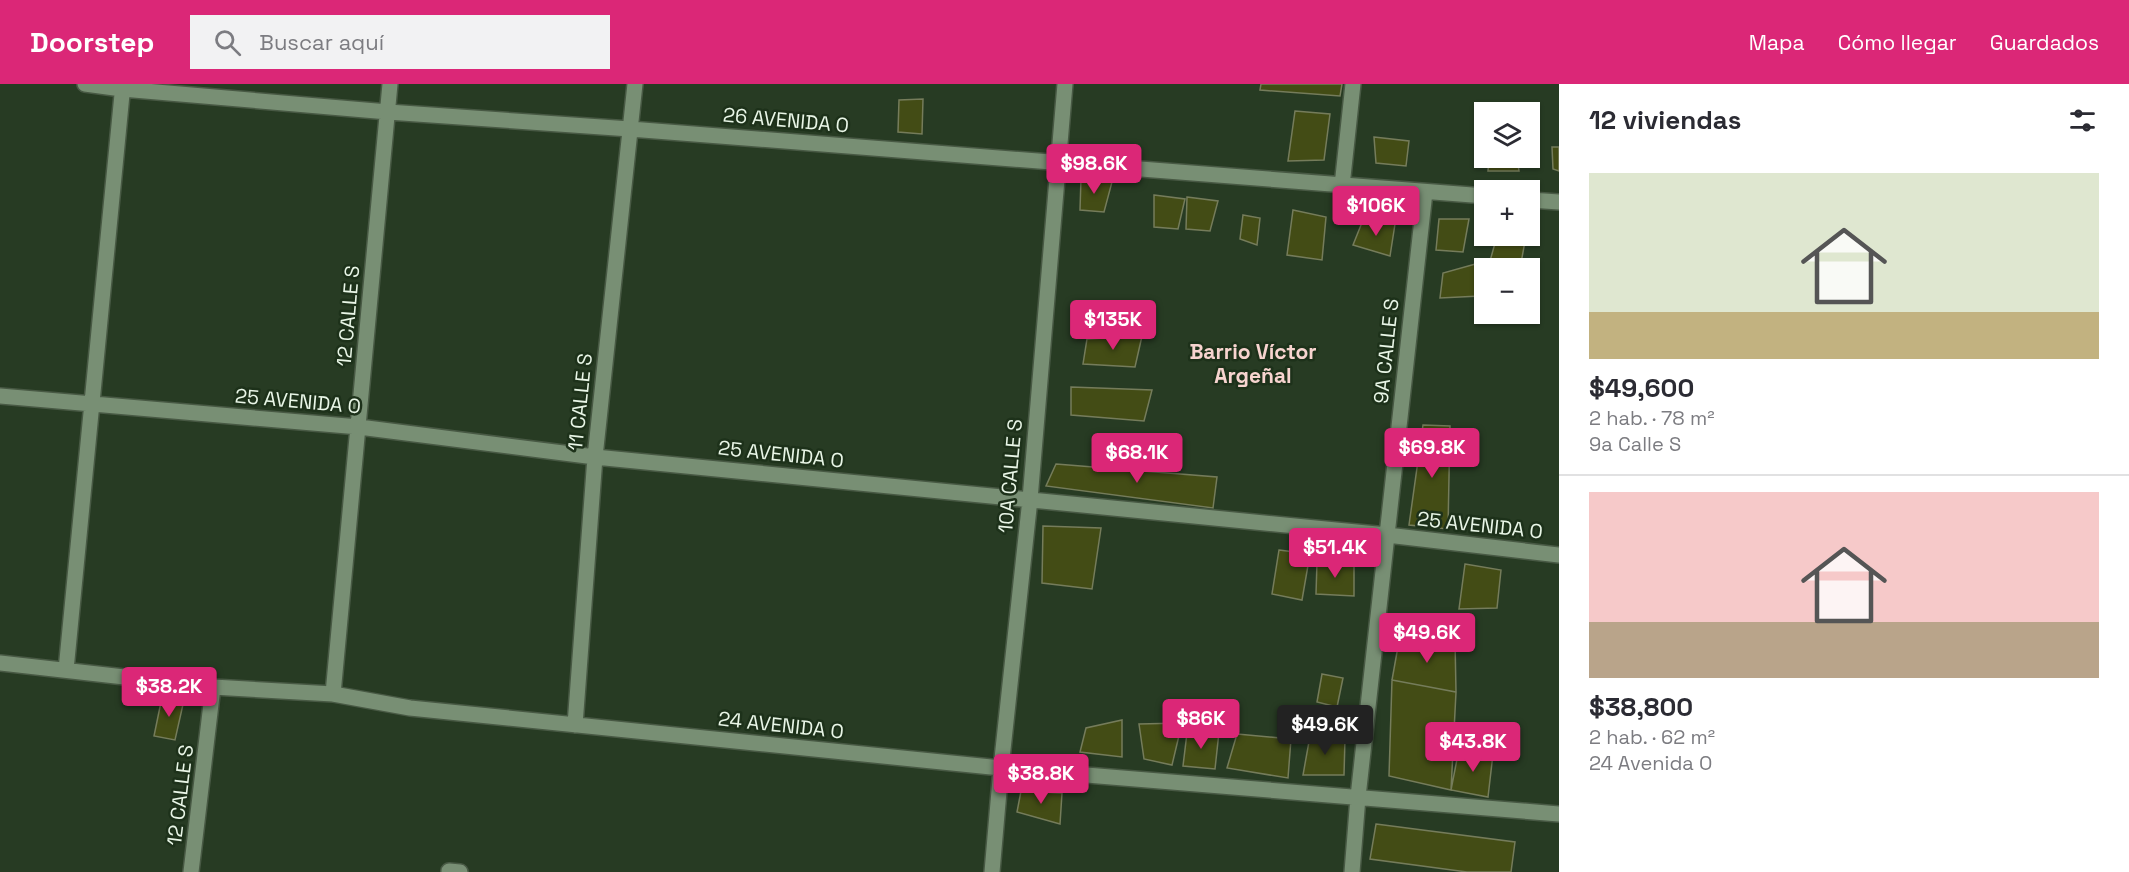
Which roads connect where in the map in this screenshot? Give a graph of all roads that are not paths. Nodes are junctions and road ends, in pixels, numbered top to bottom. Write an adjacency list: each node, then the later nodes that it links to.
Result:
1 (85, 84): 6 (street, 26 AVENIDA O)
2 (390, 84): 7 (street, 12 CALLE S)
3 (635, 84): 8 (street, 11 CALLE S)
4 (1065, 84): 9 (street, 10A CALLE S)
5 (1353, 84): 10 (street)
6 (123, 87): 7 (street, 26 AVENIDA O); 16 (street)
7 (388, 112): 8 (street, 26 AVENIDA O); 17 (street, 12 CALLE S)
8 (630, 129): 9 (street, 26 AVENIDA O); 18 (street, 11 CALLE S)
9 (1057, 163): 10 (street, 26 AVENIDA O); 19 (street, 10A CALLE S)
10 (1342, 186): 11 (street, 26 AVENIDA O)
11 (1425, 192): 12 (street, 26 AVENIDA O); 20 (street, 9A CALLE S)
12 (1474, 195)
13 (1540, 200): 14 (street)
14 (1559, 201)
15 (0, 396): 16 (street, 25 AVENIDA O)
16 (92, 405): 17 (street, 25 AVENIDA O); 23 (street)
17 (359, 427): 18 (street, 25 AVENIDA O); 25 (street, 12 CALLE S)
18 (595, 457): 19 (street, 25 AVENIDA O); 26 (street, 11 CALLE S)
19 (1030, 500): 20 (street, 25 AVENIDA O); 27 (street, 10A CALLE S)
20 (1387, 535): 21 (street, 25 AVENIDA O); 28 (street, 9A CALLE S)
21 (1559, 555)
22 (0, 663): 23 (street, 24 AVENIDA O)
23 (66, 670): 24 (street, 24 AVENIDA O)
24 (213, 687): 25 (street, 24 AVENIDA O); 30 (street, 12 CALLE S)
25 (333, 694): 26 (street, 24 AVENIDA O)
26 (575, 725): 27 (street, 24 AVENIDA O)
27 (1001, 768): 28 (street, 24 AVENIDA O); 31 (street, 10A CALLE S)
28 (1358, 797): 29 (street, 24 AVENIDA O); 32 (street, 9A CALLE S)
29 (1559, 814)
30 (192, 872)
31 (992, 872)
32 (1352, 872)

